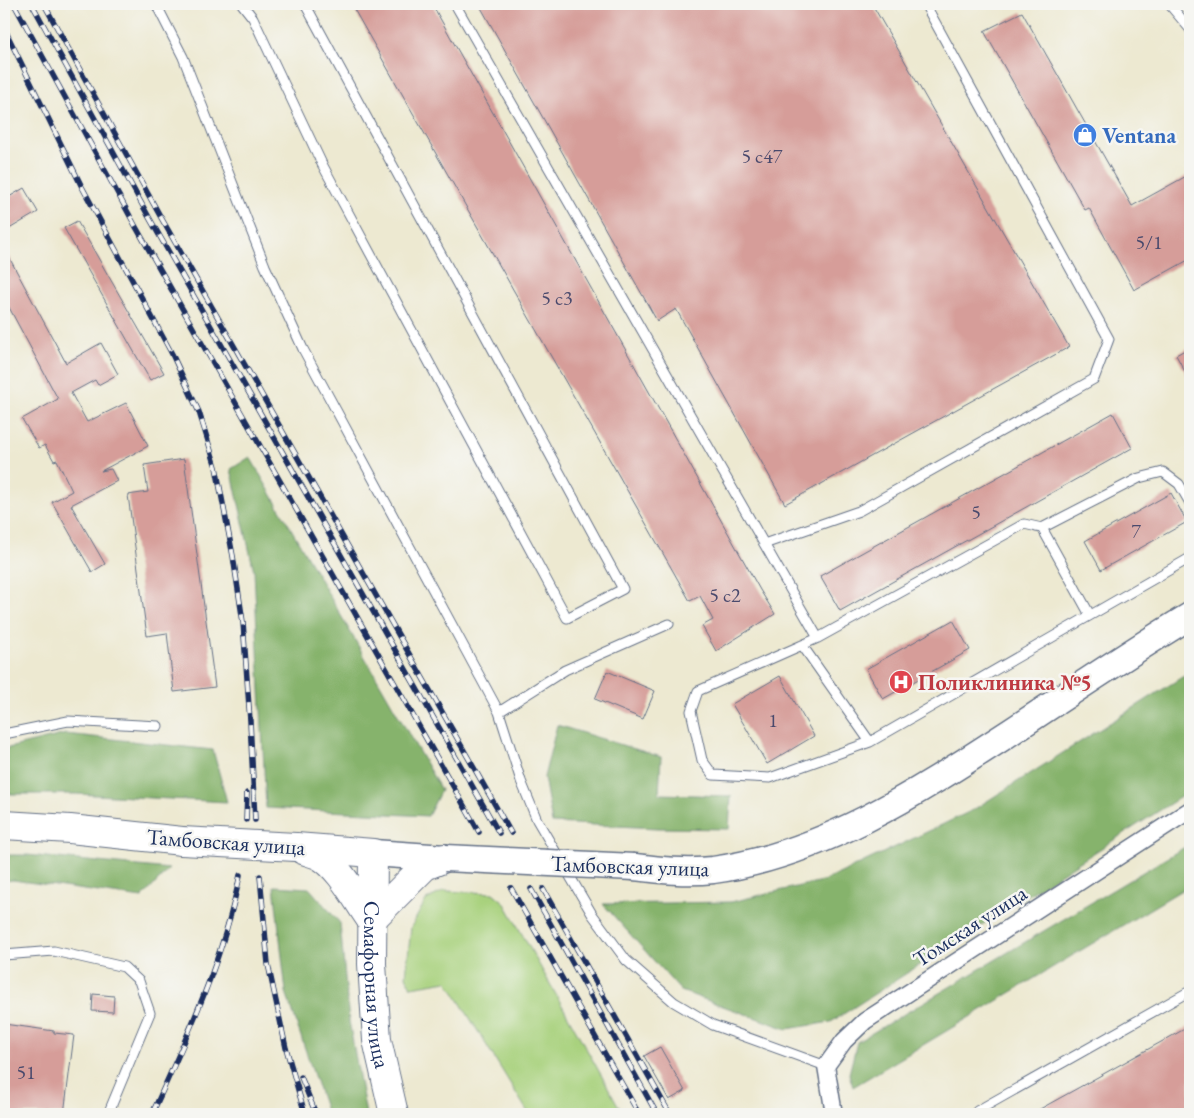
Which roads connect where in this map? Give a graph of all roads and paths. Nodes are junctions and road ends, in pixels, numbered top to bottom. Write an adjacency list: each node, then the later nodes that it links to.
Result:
1 (156, 4): 17 (lane)
2 (242, 4): 3 (lane)
3 (305, 4)
4 (455, 4): 10 (lane)
5 (925, 4): 10 (lane)
6 (1169, 4): 7 (lane)
7 (1190, 29)
8 (1190, 503): 9 (lane)
9 (1042, 528): 12 (lane); 15 (lane)
10 (764, 544): 15 (lane)
11 (1190, 558): 12 (lane)
12 (1090, 615): 20 (lane)
13 (1190, 616): 25 (main road, Тамбовская улица, bridge)
14 (669, 624): 17 (lane)
15 (818, 638): 16 (lane)
16 (802, 644): 20 (lane); 20 (lane)
17 (499, 712): 29 (lane)
18 (158, 726): 19 (lane)
19 (4, 734)
20 (870, 742)
21 (1190, 810): 29 (street, Томская улица)
22 (4, 825): 23 (highway, Тамбовская улица, bridge)
23 (296, 847): 24 (highway, Тамбовская улица); 26 (highway)
24 (373, 853): 25 (main road, Тамбовская улица); 26 (highway, Семафорная улица)
25 (445, 858): 26 (highway)
26 (371, 920): 31 (highway, Семафорная улица)
27 (4, 955): 30 (lane)
28 (1190, 991): 33 (lane)
29 (826, 1066): 32 (street)
30 (108, 1114)
31 (394, 1114)
32 (834, 1114)
33 (978, 1114)

